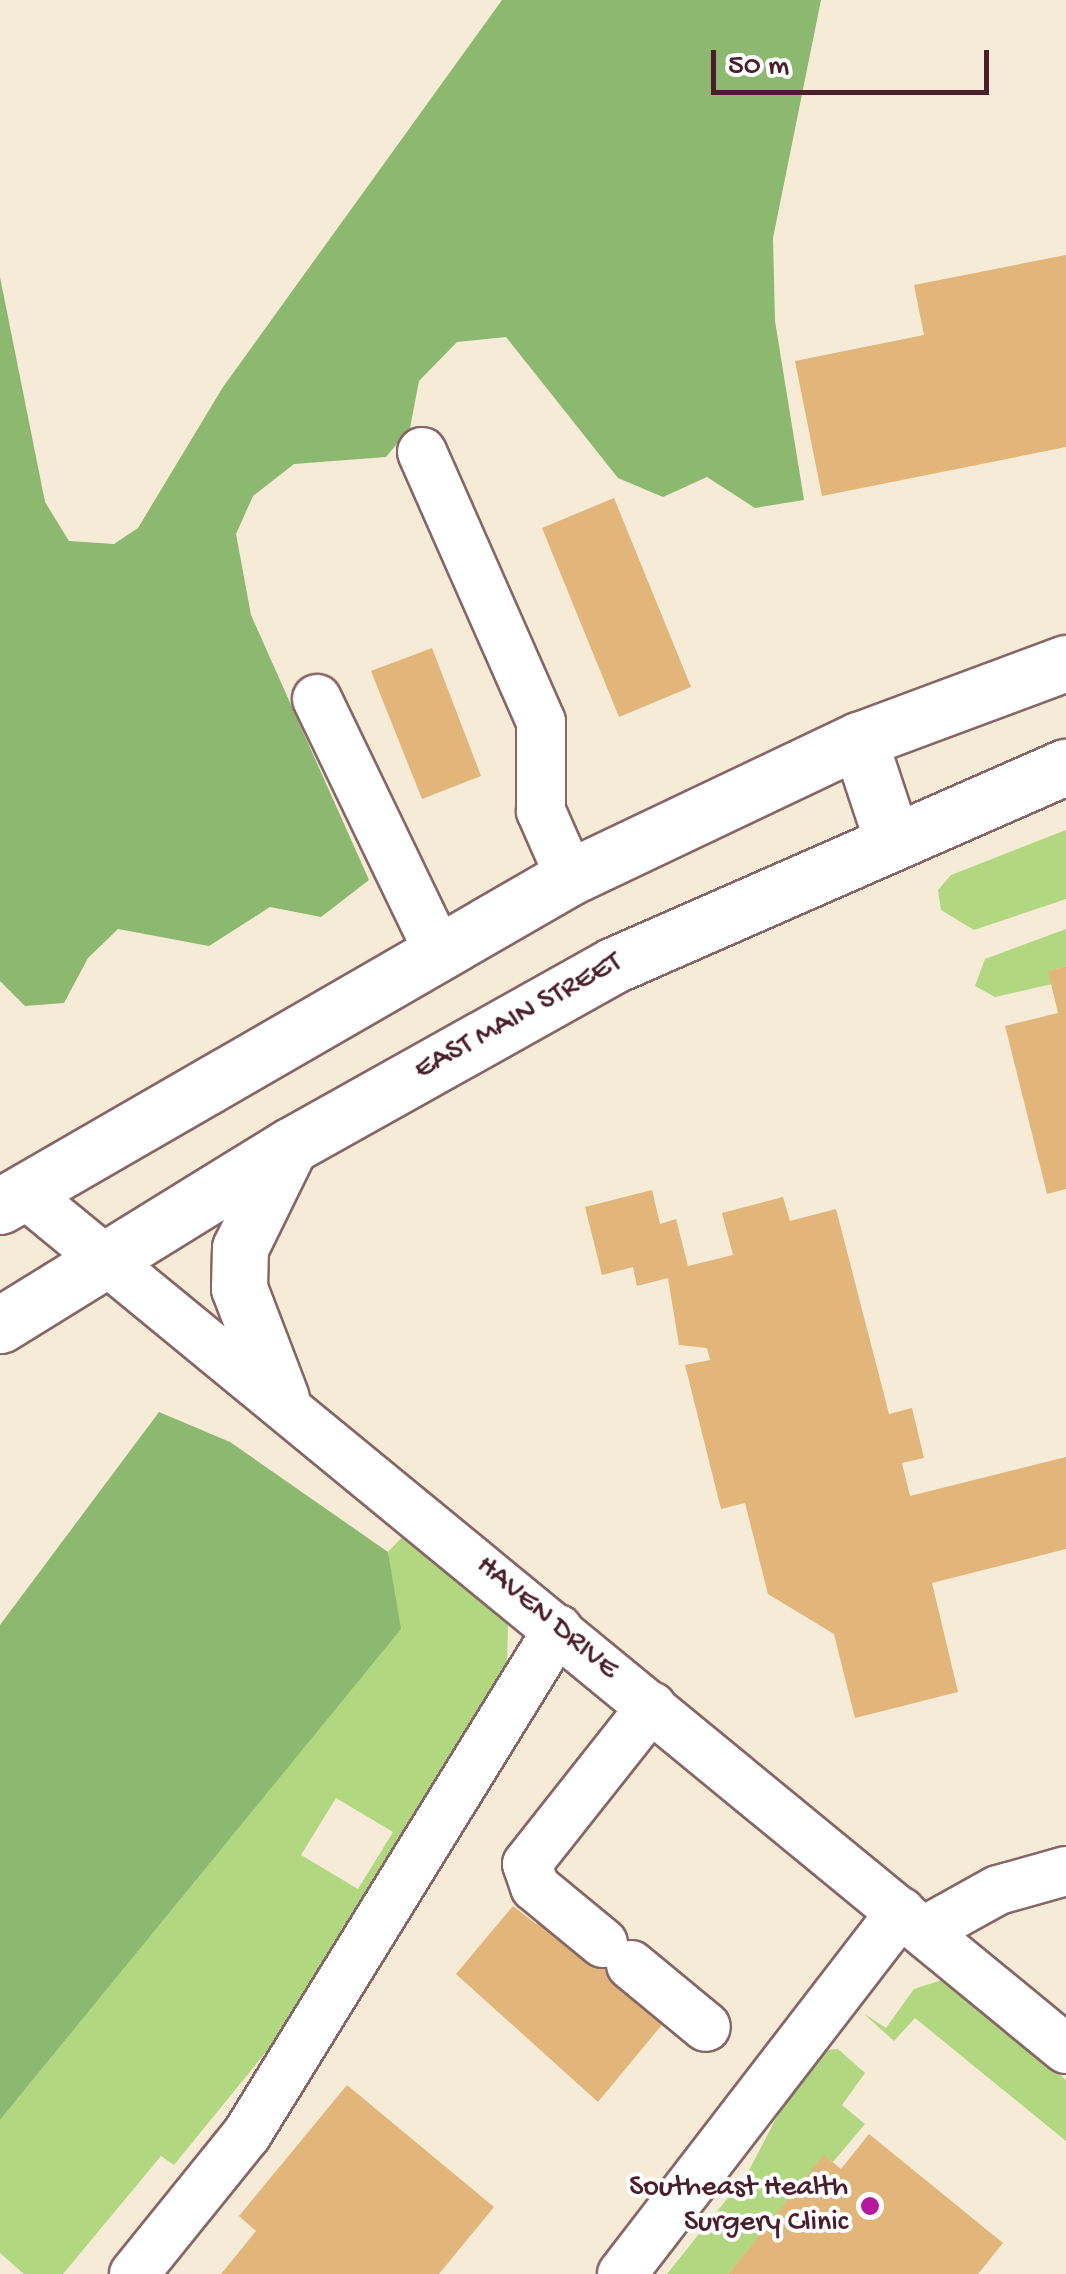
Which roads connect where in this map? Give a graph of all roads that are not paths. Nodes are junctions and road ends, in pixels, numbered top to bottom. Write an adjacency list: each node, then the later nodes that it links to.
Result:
1 (422, 452): 7 (street)
2 (1066, 663): 4 (main road)
3 (317, 699): 8 (street)
4 (859, 740): 6 (main road); 7 (main road)
5 (1066, 768): 6 (main road, EAST MAIN STREET)
6 (891, 837): 9 (main road, EAST MAIN STREET)
7 (570, 877): 8 (main road)
8 (437, 948): 10 (main road)
9 (290, 1146): 11 (main road, EAST MAIN STREET); 13 (main road)
10 (12, 1199): 11 (street, HAVEN DRIVE)
11 (111, 1256): 12 (main road, EAST MAIN STREET); 13 (street, HAVEN DRIVE)
12 (0, 1324)
13 (281, 1398): 14 (street, HAVEN DRIVE)
14 (558, 1629): 15 (street, HAVEN DRIVE); 20 (street)
15 (652, 1706): 17 (street, HAVEN DRIVE); 18 (street)
16 (1066, 1872): 17 (street)
17 (912, 1921): 19 (street, HAVEN DRIVE); 21 (street)
18 (706, 2027)
19 (1066, 2049)
20 (134, 2274)
21 (622, 2274)

